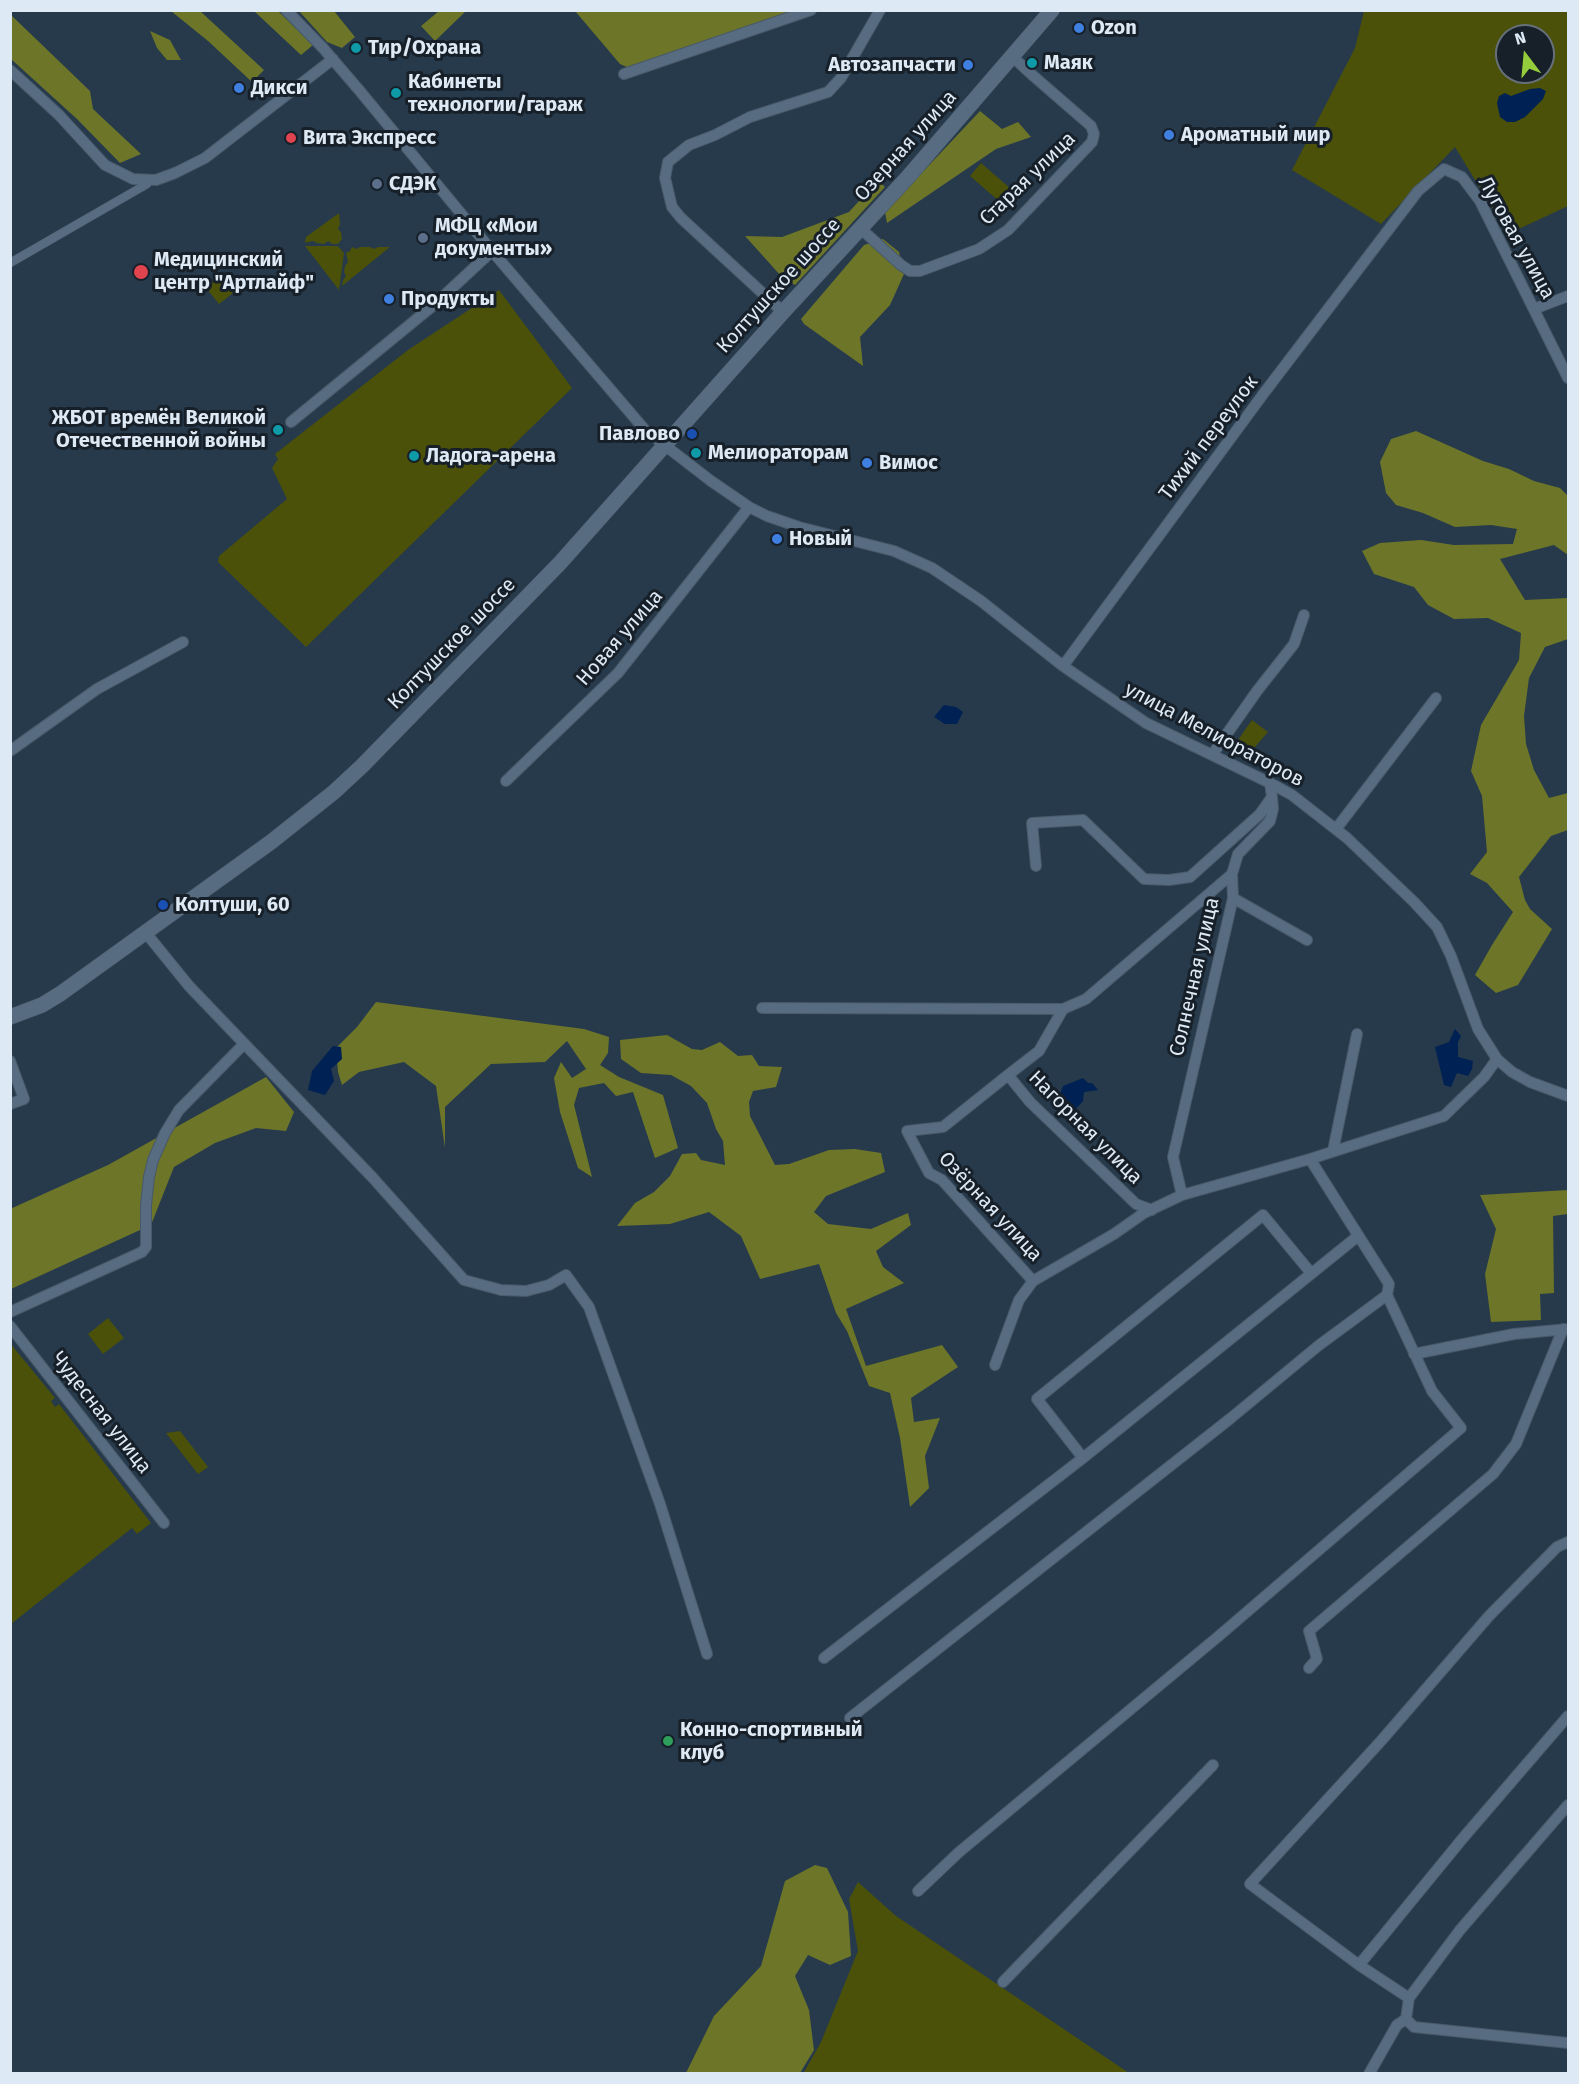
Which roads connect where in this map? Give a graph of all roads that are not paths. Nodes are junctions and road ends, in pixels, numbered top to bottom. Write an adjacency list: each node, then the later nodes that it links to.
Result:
1 (286, 10): 6 (street, улица Мелиораторов)
2 (811, 10): 8 (street)
3 (880, 10): 16 (street)
4 (1052, 10): 5 (main road, Озерная улица)
5 (1013, 57): 10 (main road, Озерная улица); 10 (street, Старая улица)
6 (333, 59): 7 (street); 12 (street, улица Мелиораторов)
7 (10, 70)
8 (624, 74)
9 (147, 184): 13 (street)
10 (860, 228): 16 (main road, Колтушское шоссе)
11 (1388, 233): 15 (street, Луговая улица); 23 (street, Тихий переулок)
12 (492, 251): 18 (street); 19 (street, улица Мелиораторов)
13 (10, 263)
14 (1569, 296): 15 (street)
15 (1534, 309): 17 (street, Луговая улица)
16 (783, 312): 19 (main road, Колтушское шоссе)
17 (1569, 378)
18 (291, 422)
19 (665, 446): 20 (street, улица Мелиораторов); 34 (main road, Колтушское шоссе)
20 (749, 507): 23 (street, улица Мелиораторов); 27 (street, Новая улица)
21 (1304, 615): 26 (street)
22 (183, 642): 25 (street)
23 (1063, 666): 26 (street, улица Мелиораторов)
24 (1436, 698): 30 (street)
25 (10, 751)
26 (1212, 755): 28 (street, улица Мелиораторов)
27 (506, 781)
28 (1270, 783): 29 (street); 30 (street, улица Мелиораторов)
29 (1272, 797): 31 (street); 32 (street)
30 (1336, 829): 41 (street, улица Мелиораторов)
31 (1036, 866)
32 (1232, 874): 33 (street, Солнечная улица); 37 (street, Солнечная улица)
33 (1233, 898): 35 (street); 48 (street, Солнечная улица)
34 (146, 933): 38 (main road, Колтушское шоссе); 40 (street)
35 (1307, 940)
36 (762, 1008): 37 (street)
37 (1063, 1009): 43 (street, Нагорная улица)
38 (10, 1017)
39 (1357, 1034): 46 (street)
40 (244, 1044): 54 (street); 62 (street)
41 (1497, 1059): 44 (street, улица Мелиораторов); 46 (street, Озёрная улица)
42 (10, 1061): 45 (street)
43 (1008, 1075): 49 (street, Нагорная улица); 52 (street, Озёрная улица)
44 (1569, 1096)
45 (10, 1104)
46 (1333, 1151): 47 (street, Озёрная улица)
47 (1310, 1159): 48 (street, Озёрная улица); 50 (street)
48 (1182, 1195): 49 (street, Озёрная улица)
49 (1152, 1210): 52 (street, Озёрная улица)
50 (1358, 1236): 51 (street); 53 (street)
51 (1311, 1273): 59 (street); 59 (street)
52 (1033, 1281): 58 (street)
53 (1387, 1295): 57 (street); 66 (street)
54 (10, 1312)
55 (10, 1326): 60 (street, Чудесная улица)
56 (1566, 1329): 57 (street); 64 (street)
57 (1414, 1354): 69 (street)
58 (995, 1365)
59 (1083, 1458): 63 (street)
60 (164, 1523)
61 (1569, 1542): 70 (street)
62 (707, 1654)
63 (824, 1658)
64 (1309, 1668)
65 (1569, 1716): 70 (street)
66 (850, 1718)
67 (1213, 1765): 71 (street)
68 (1569, 1805): 72 (street)
69 (918, 1891)
70 (1359, 1965): 72 (street)
71 (1003, 1982)
72 (1409, 1998): 73 (street)
73 (1406, 2019): 74 (street); 75 (street)
74 (1569, 2043)
75 (1369, 2073)

